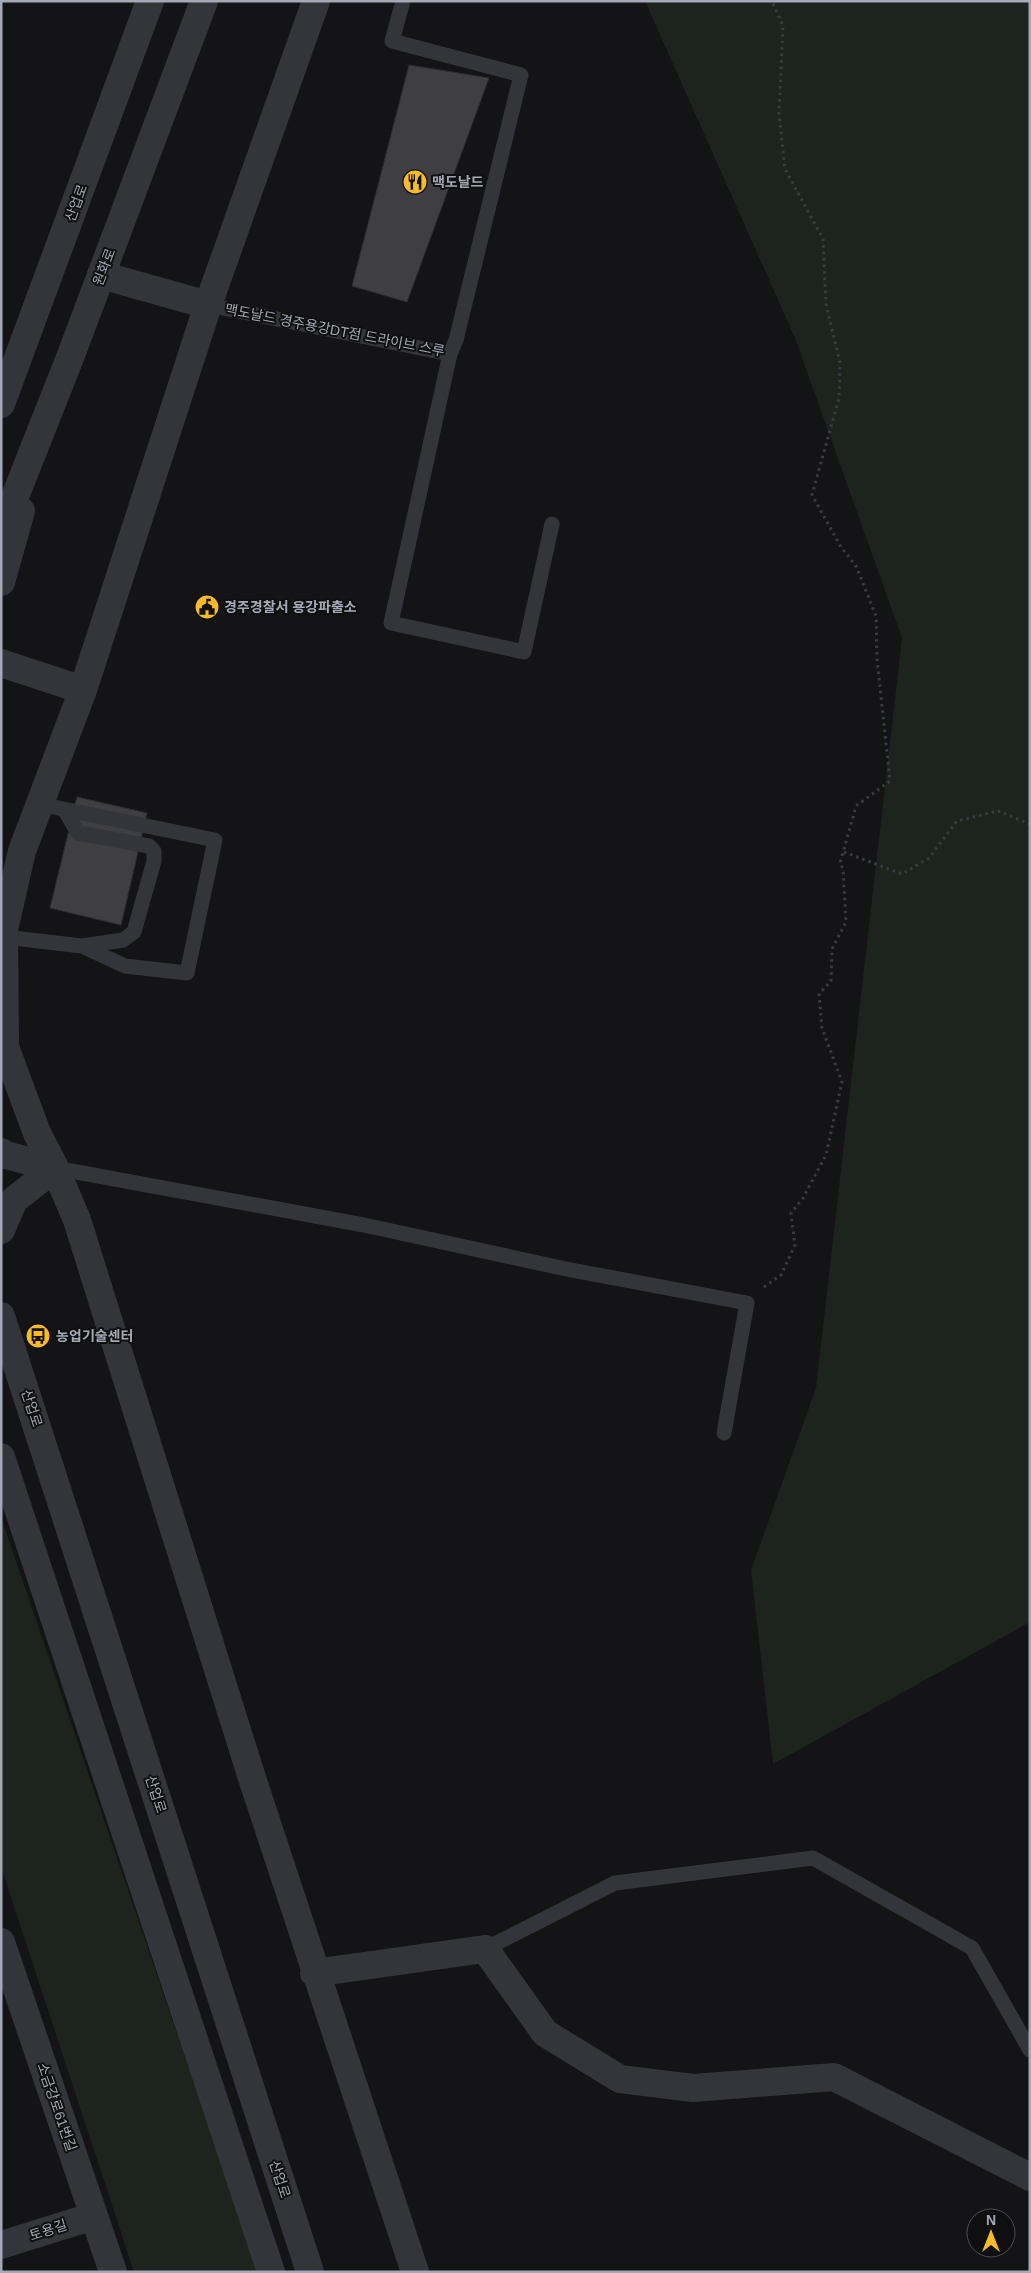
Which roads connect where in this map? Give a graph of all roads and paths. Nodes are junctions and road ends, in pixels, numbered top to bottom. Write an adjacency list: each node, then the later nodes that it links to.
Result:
1 (150, 1): 9 (street, 산업로)
2 (204, 1): 6 (street, 원화로)
3 (316, 1): 7 (street)
4 (403, 1): 8 (lane, 맥도날드 경주용강DT점 드라이브 스루)
5 (772, 1): 18 (path)
6 (101, 275): 7 (street); 10 (street, 원화로)
7 (208, 305): 8 (lane, 맥도날드 경주용강DT점 드라이브 스루); 15 (street)
8 (450, 354): 11 (lane)
9 (1, 404)
10 (50, 409): 12 (street, 원화로); 13 (street)
11 (552, 524)
12 (1, 532)
13 (1, 582)
14 (1, 663): 15 (street)
15 (82, 690): 16 (street)
16 (51, 806): 19 (street); 20 (lane); 20 (lane)
17 (1030, 824): 18 (path)
18 (844, 852): 25 (path)
19 (4, 937): 20 (lane); 22 (street)
20 (82, 946)
21 (1, 1152): 22 (street)
22 (55, 1168): 23 (street); 25 (lane); 31 (street)
23 (1, 1230)
24 (1, 1299): 26 (street, 산업로)
25 (747, 1304): 27 (lane)
26 (4, 1322): 38 (street, 산업로)
27 (724, 1433)
28 (1, 1457): 37 (street)
29 (1, 1942): 34 (street, 소금강로61번길)
30 (485, 1950): 31 (street); 32 (lane); 33 (street)
31 (314, 1973): 39 (street)
32 (1030, 2050)
33 (1030, 2177)
34 (94, 2216): 35 (street, 토용길); 36 (street, 소금강로61번길)
35 (1, 2245)
36 (113, 2272)
37 (271, 2272)
38 (310, 2272)
39 (415, 2272)

